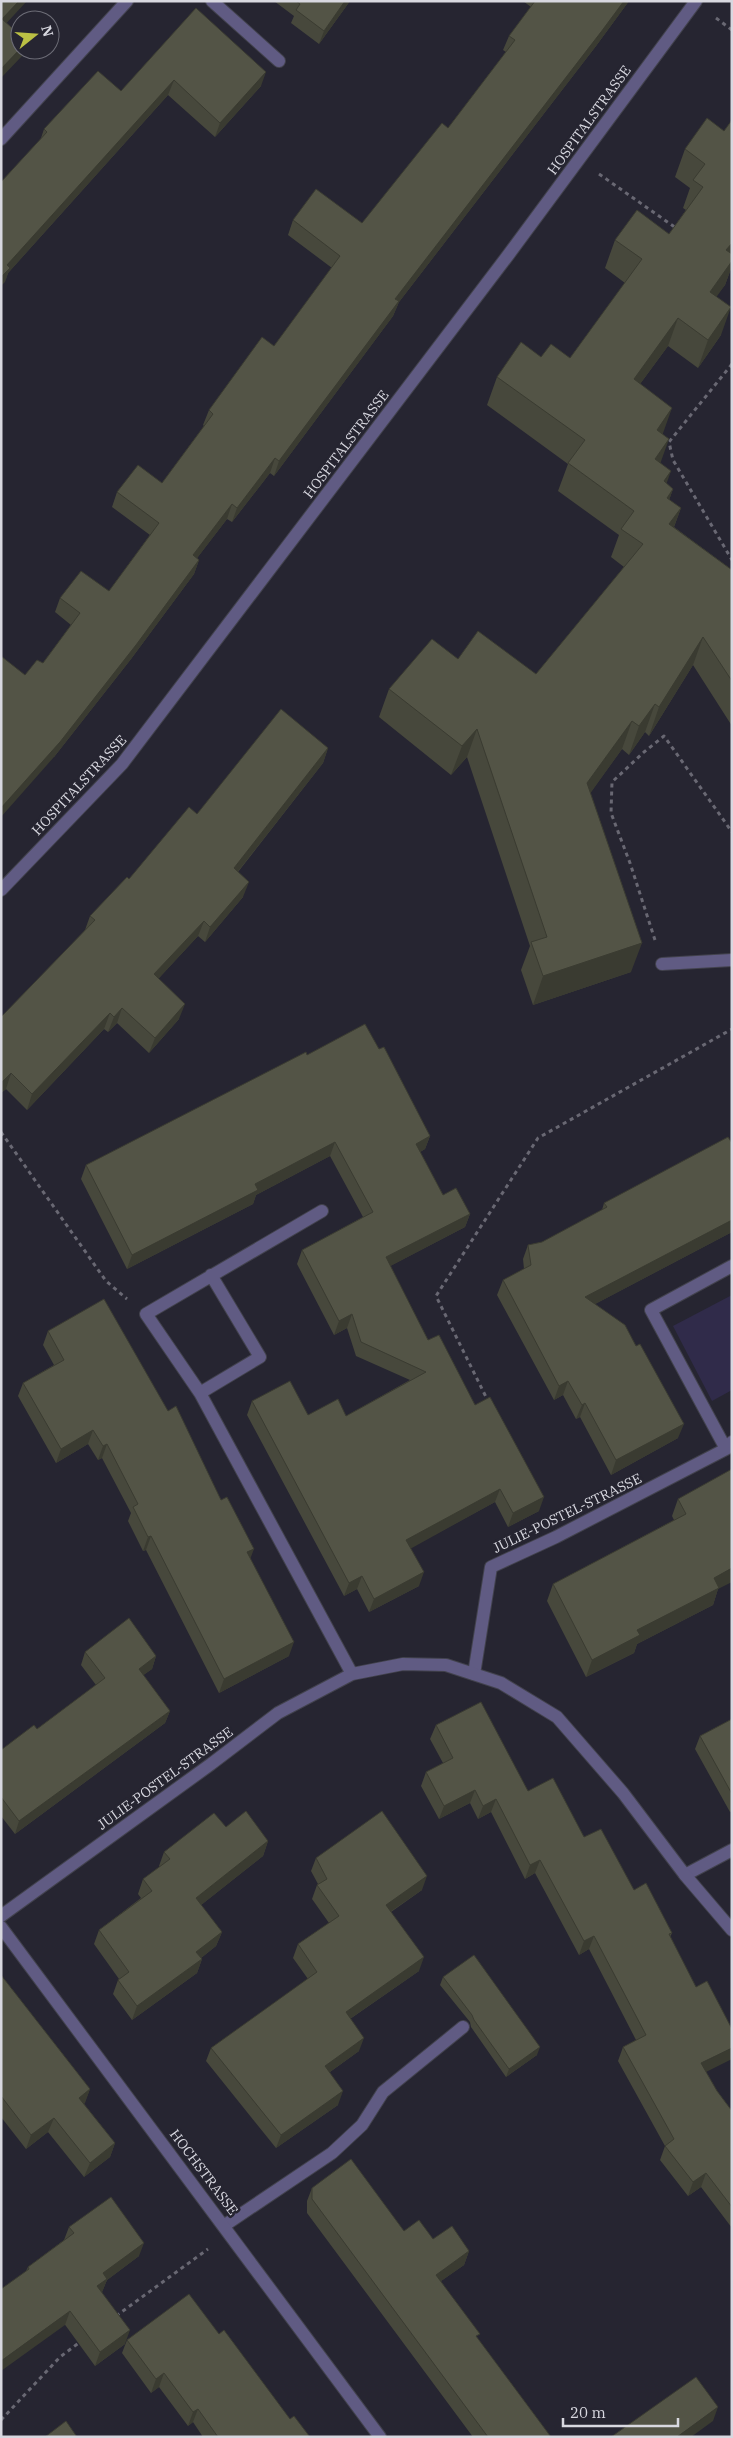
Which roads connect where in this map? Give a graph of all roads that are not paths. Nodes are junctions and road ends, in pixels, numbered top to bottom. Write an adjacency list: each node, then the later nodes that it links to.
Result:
1 (127, 1): 5 (street)
2 (212, 1): 4 (street)
3 (696, 1): 6 (street, HOSPITALSTRASSE)
4 (279, 60)
5 (1, 139)
6 (1, 890)
7 (732, 960): 8 (street)
8 (662, 964)
9 (322, 1210): 11 (street)
10 (732, 1266): 13 (street, JULIE-POSTEL-STRASSE)
11 (211, 1275): 12 (street); 12 (street)
12 (200, 1393): 14 (street)
13 (729, 1446): 15 (street, JULIE-POSTEL-STRASSE)
14 (352, 1674): 15 (street, JULIE-POSTEL-STRASSE); 18 (street, JULIE-POSTEL-STRASSE)
15 (474, 1674): 17 (street, JULIE-POSTEL-STRASSE)
16 (732, 1850): 17 (street)
17 (685, 1875): 20 (street, JULIE-POSTEL-STRASSE)
18 (1, 1916)
19 (1, 1926): 22 (street, HOCHSTRASSE)
20 (732, 1930)
21 (463, 2027): 22 (street)
22 (228, 2229): 23 (street, HOCHSTRASSE)
23 (380, 2437)

